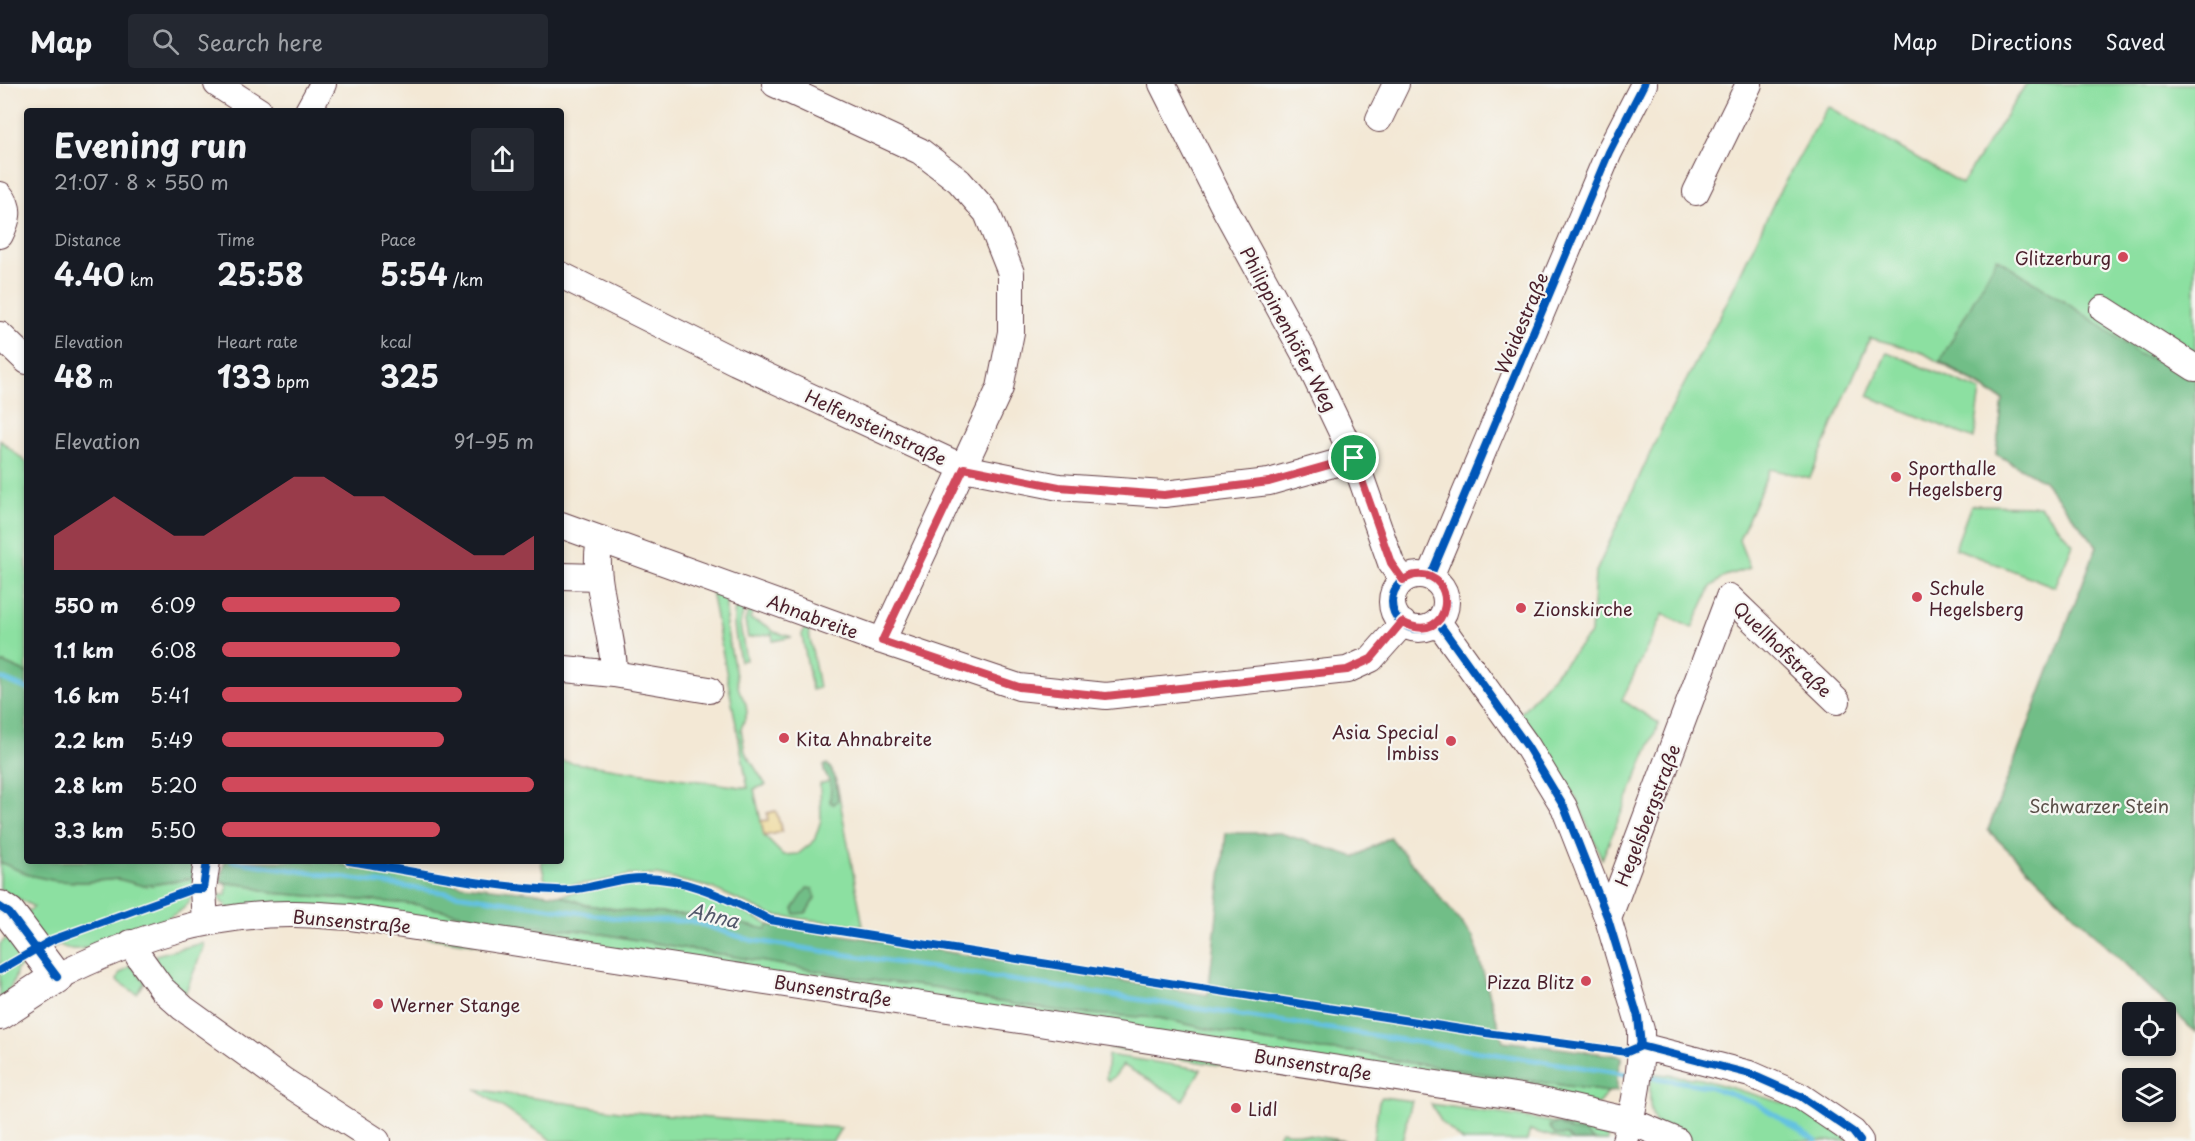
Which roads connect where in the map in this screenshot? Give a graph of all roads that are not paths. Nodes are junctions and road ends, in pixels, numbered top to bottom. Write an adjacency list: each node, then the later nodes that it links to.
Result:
1 (216, 84): 8 (street)
2 (323, 84): 9 (street)
3 (775, 84): 20 (street)
4 (1162, 84): 19 (street, Philippinenhöfer Weg)
5 (1396, 84): 10 (street)
6 (1644, 84): 25 (street, Weidestraße)
7 (1749, 84): 11 (street)
8 (254, 108)
9 (310, 108)
10 (1379, 119)
11 (1696, 192)
12 (0, 195): 13 (street)
13 (0, 235)
14 (564, 276): 20 (street, Helfensteinstraße)
15 (2103, 309): 18 (street)
16 (0, 335): 17 (street)
17 (24, 358)
18 (2195, 368)
19 (1354, 458): 20 (street, Helfensteinstraße); 26 (street, Philippinenhöfer Weg)
20 (964, 468): 30 (street)
21 (564, 526): 22 (street, Ahnabreite)
22 (601, 539): 24 (street); 30 (street, Ahnabreite)
23 (564, 576): 24 (street)
24 (599, 577): 32 (street)
25 (1430, 577): 26 (street); 29 (street)
26 (1403, 580): 28 (street)
27 (1729, 597): 34 (street, Quellhofstraße); 37 (street, Hegelsbergstraße)
28 (1402, 622): 29 (street); 30 (street, Ahnabreite)
29 (1438, 622): 37 (street)
30 (882, 641)
31 (565, 669): 32 (street)
32 (614, 674): 33 (street)
33 (710, 690)
34 (1837, 701)
35 (205, 870): 38 (street)
36 (0, 907): 40 (main road)
37 (1608, 919): 42 (street)
38 (205, 922): 39 (street, Bunsenstraße); 43 (street, Bunsenstraße)
39 (131, 943): 40 (street, Bunsenstraße); 44 (street)
40 (57, 977): 41 (main road, Bunsenstraße)
41 (0, 1014)
42 (1641, 1053): 43 (street); 46 (street)
43 (1639, 1133): 45 (street, Bunsenstraße)
44 (377, 1141)
45 (1677, 1141)
46 (1860, 1141)

